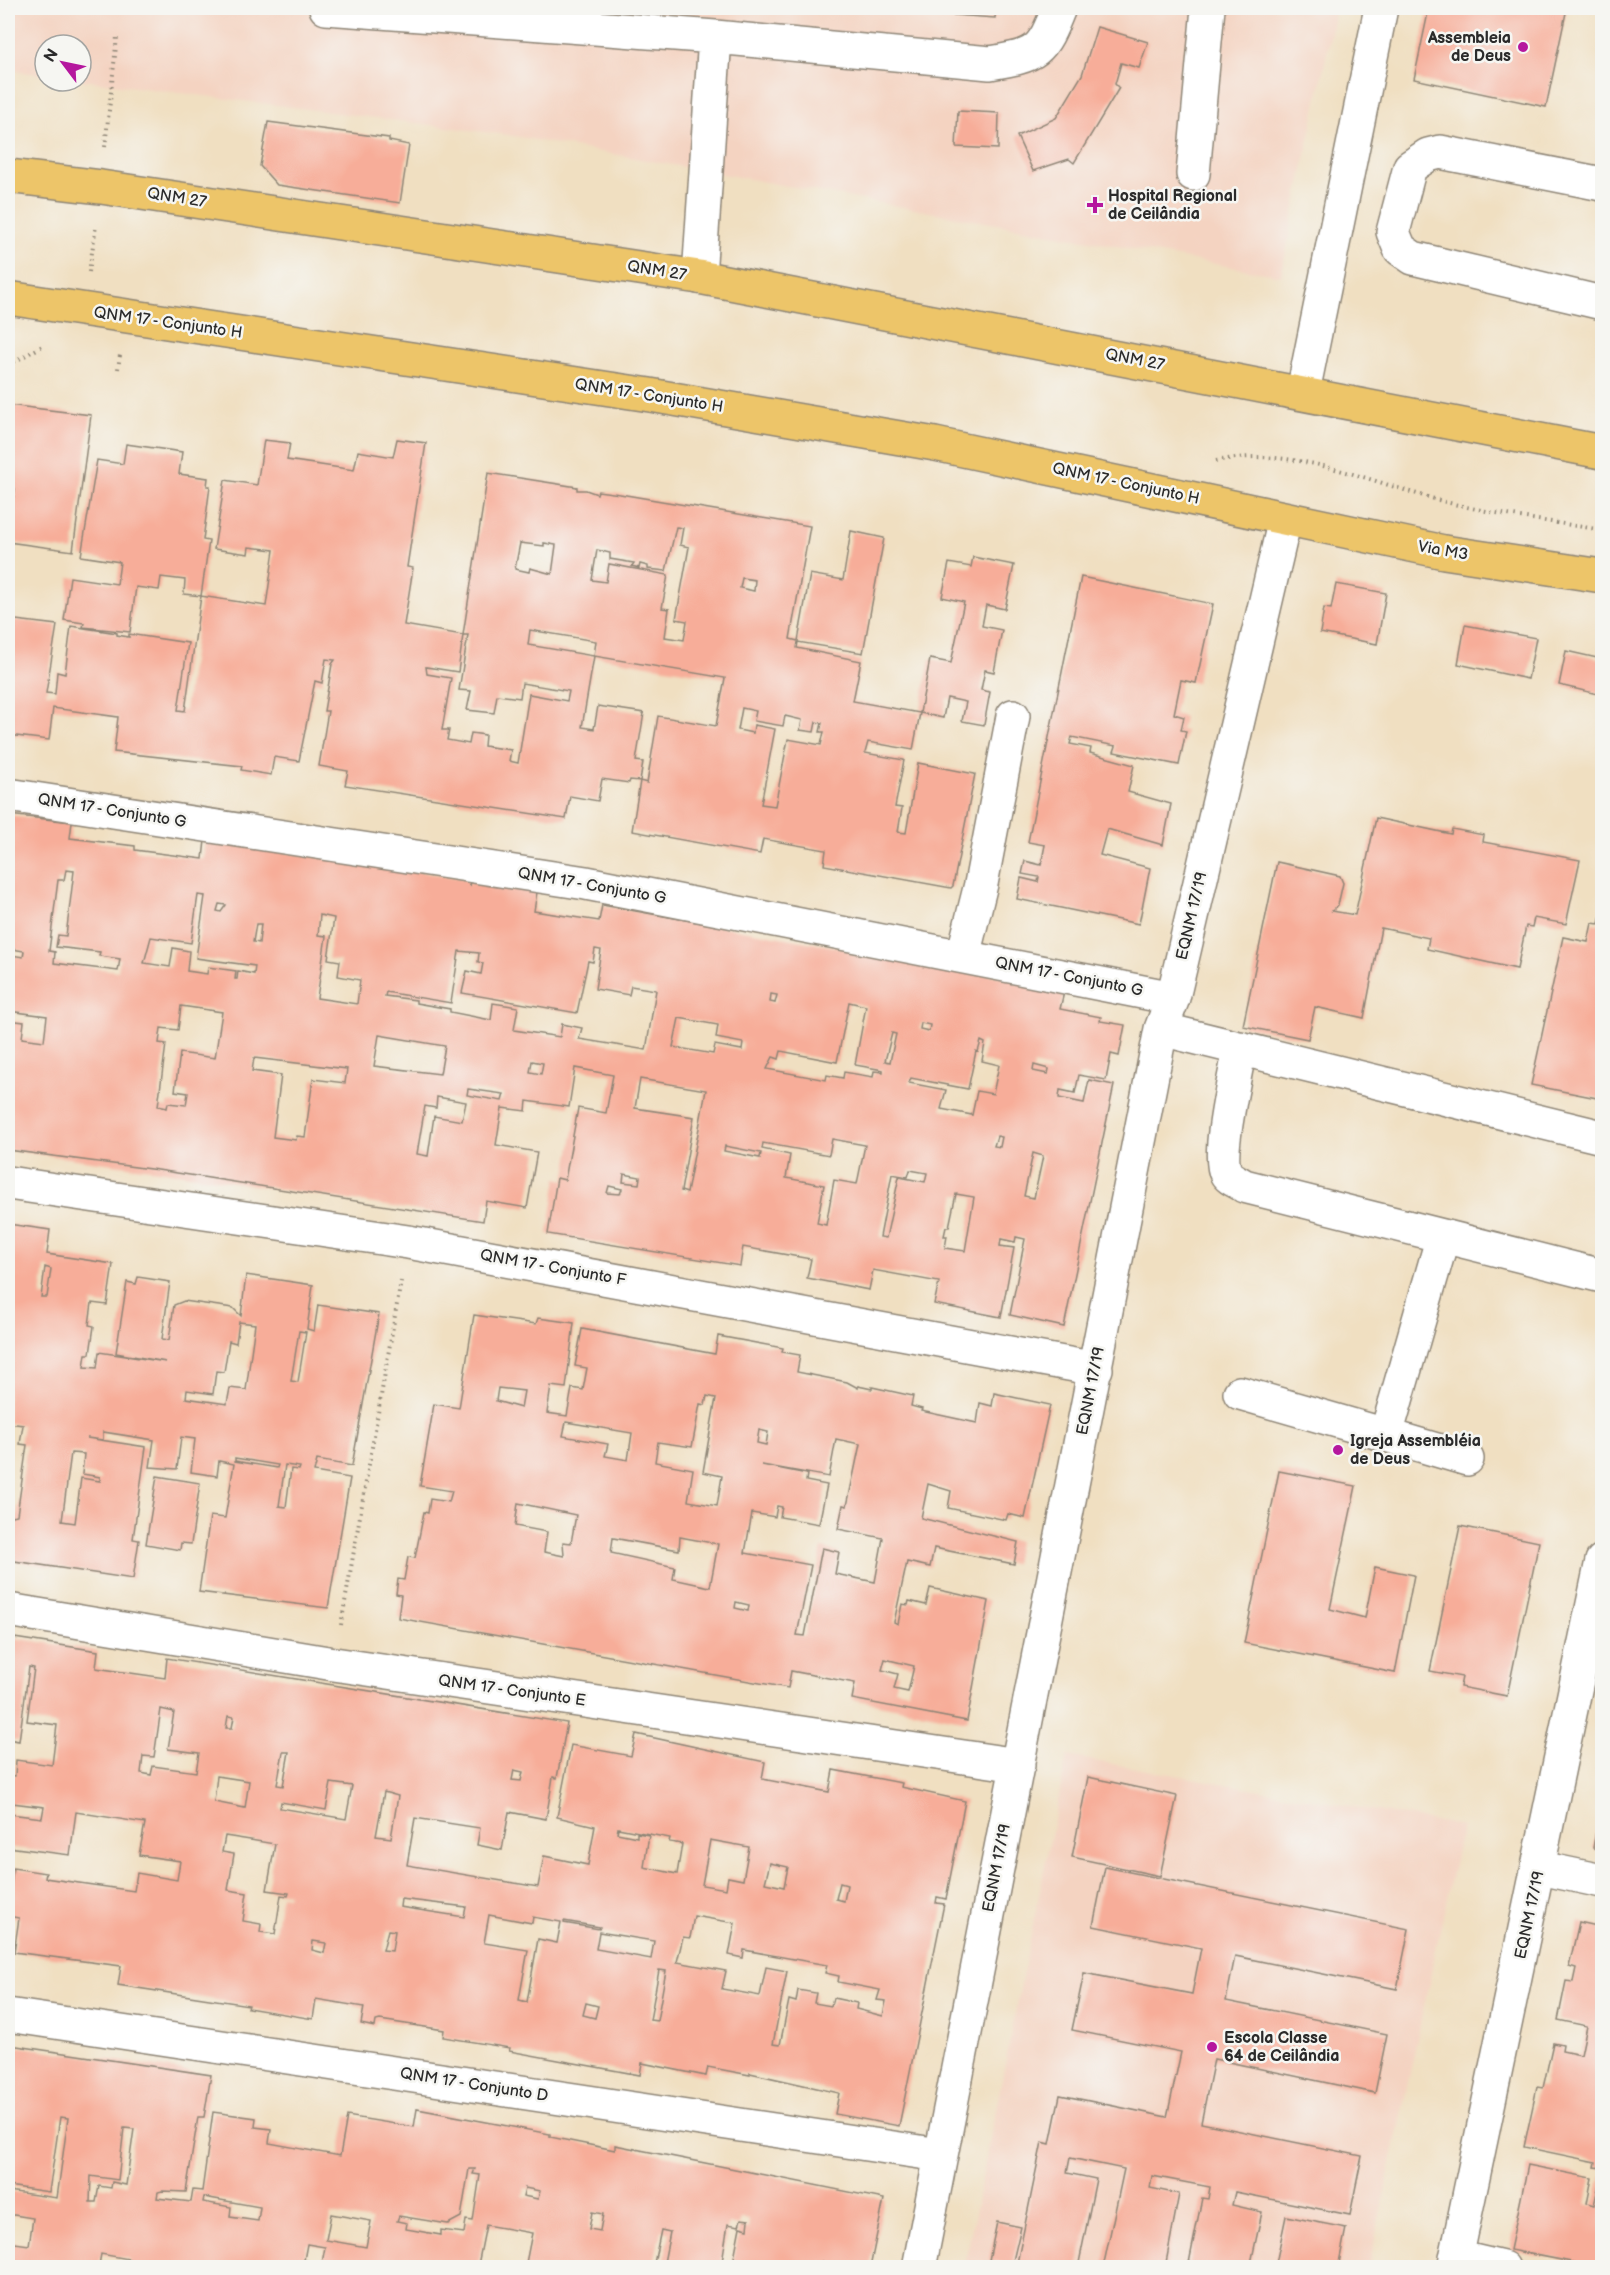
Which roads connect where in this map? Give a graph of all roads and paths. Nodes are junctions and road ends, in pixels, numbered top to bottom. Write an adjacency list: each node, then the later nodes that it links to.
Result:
1 (326, 8): 5 (street)
2 (1059, 8): 5 (street)
3 (1208, 8): 6 (street)
4 (1381, 8): 12 (street)
5 (715, 37): 9 (street)
6 (1193, 174)
7 (8, 176): 9 (main road, QNM 27)
8 (1602, 184): 11 (street)
9 (699, 277): 12 (main road, QNM 27)
10 (8, 298): 15 (main road, QNM 17 - Conjunto H)
11 (1602, 303)
12 (1303, 392): 13 (main road, QNM 27)
13 (1602, 452)
14 (1241, 456): 16 (path)
15 (1285, 519): 17 (main road, Via M3); 21 (street, EQNM 17/19)
16 (1602, 530)
17 (1602, 576)
18 (1013, 716): 20 (street)
19 (8, 795): 20 (street, QNM 17 - Conjunto G)
20 (963, 956): 21 (street, QNM 17 - Conjunto G)
21 (1173, 998): 22 (street, EQNM 17/19)
22 (1161, 1029): 23 (street); 29 (street, EQNM 17/19)
23 (1240, 1048): 24 (street); 26 (street)
24 (1602, 1137)
25 (8, 1183): 27 (street, QNM 17 - Conjunto F)
26 (1443, 1236): 28 (street); 31 (street)
27 (408, 1242): 29 (street, QNM 17 - Conjunto F); 35 (path)
28 (1602, 1276)
29 (1096, 1369): 36 (street, EQNM 17/19)
30 (1240, 1393): 31 (street)
31 (1386, 1436): 32 (street)
32 (1467, 1459)
33 (1602, 1561): 37 (street, EQNM 17/19)
34 (8, 1610): 35 (street, QNM 17 - Conjunto E)
35 (334, 1664): 36 (street, QNM 17 - Conjunto E)
36 (1018, 1766): 40 (street, EQNM 17/19)
37 (1540, 1868): 38 (street); 41 (street, EQNM 17/19)
38 (1602, 1881)
39 (8, 2015): 40 (street, QNM 17 - Conjunto D)
40 (940, 2155): 42 (street, EQNM 17/19)
41 (1455, 2262): 43 (street)
42 (919, 2268)
43 (1503, 2268)

